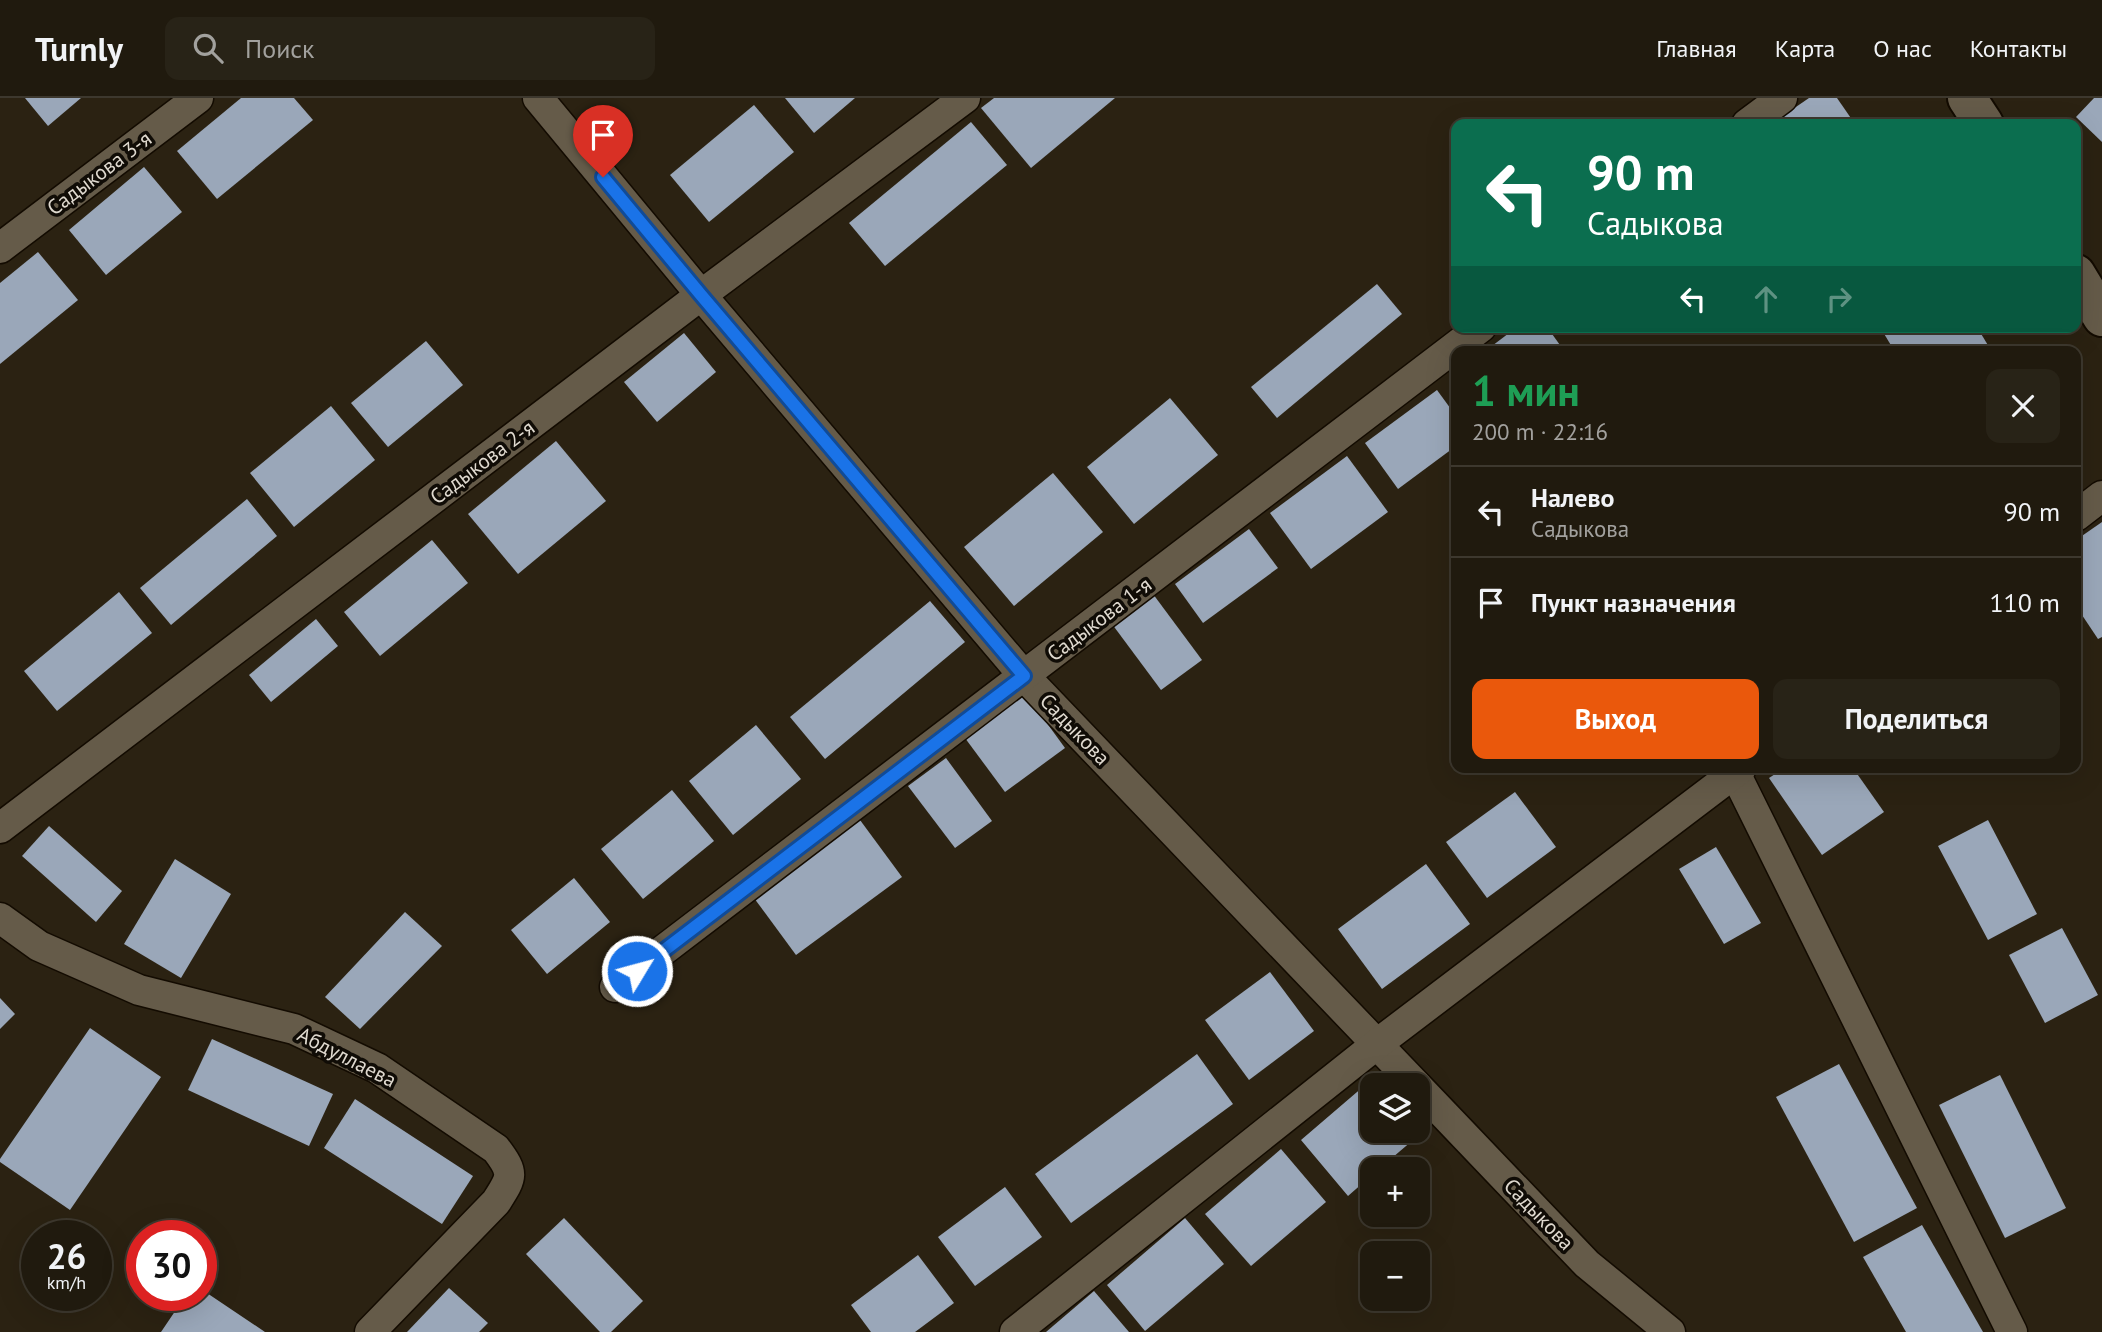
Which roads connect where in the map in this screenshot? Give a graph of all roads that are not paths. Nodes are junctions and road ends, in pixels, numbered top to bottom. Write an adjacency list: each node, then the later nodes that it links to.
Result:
1 (198, 98): 8 (street, Садыкова 3-я)
2 (538, 98): 10 (street, Садыкова)
3 (965, 98): 10 (street, Садыкова 2-я)
4 (1782, 98): 6 (street)
5 (1967, 98): 7 (main road)
6 (1754, 119)
7 (1980, 119)
8 (0, 248)
9 (2081, 282): 11 (main road)
10 (701, 295): 17 (street, Садыкова); 20 (street, Садыкова 2-я)
11 (2102, 317)
12 (1473, 333): 13 (street, Садыкова 1-я)
13 (1456, 346)
14 (1451, 350): 17 (street, Садыкова 1-я)
15 (2102, 496): 16 (street)
16 (2081, 512)
17 (1024, 676): 22 (street, Садыкова 1-я); 23 (street, Садыкова)
18 (1735, 773): 23 (street)
19 (1739, 773): 29 (street)
20 (0, 828)
21 (0, 918): 27 (street, Абдуллаева)
22 (615, 987)
23 (1377, 1044): 24 (street, Садыкова); 28 (street)
24 (1405, 1073)
25 (1430, 1100): 26 (street, Садыкова)
26 (1660, 1329)
27 (370, 1332)
28 (1015, 1332)
29 (2012, 1332)

